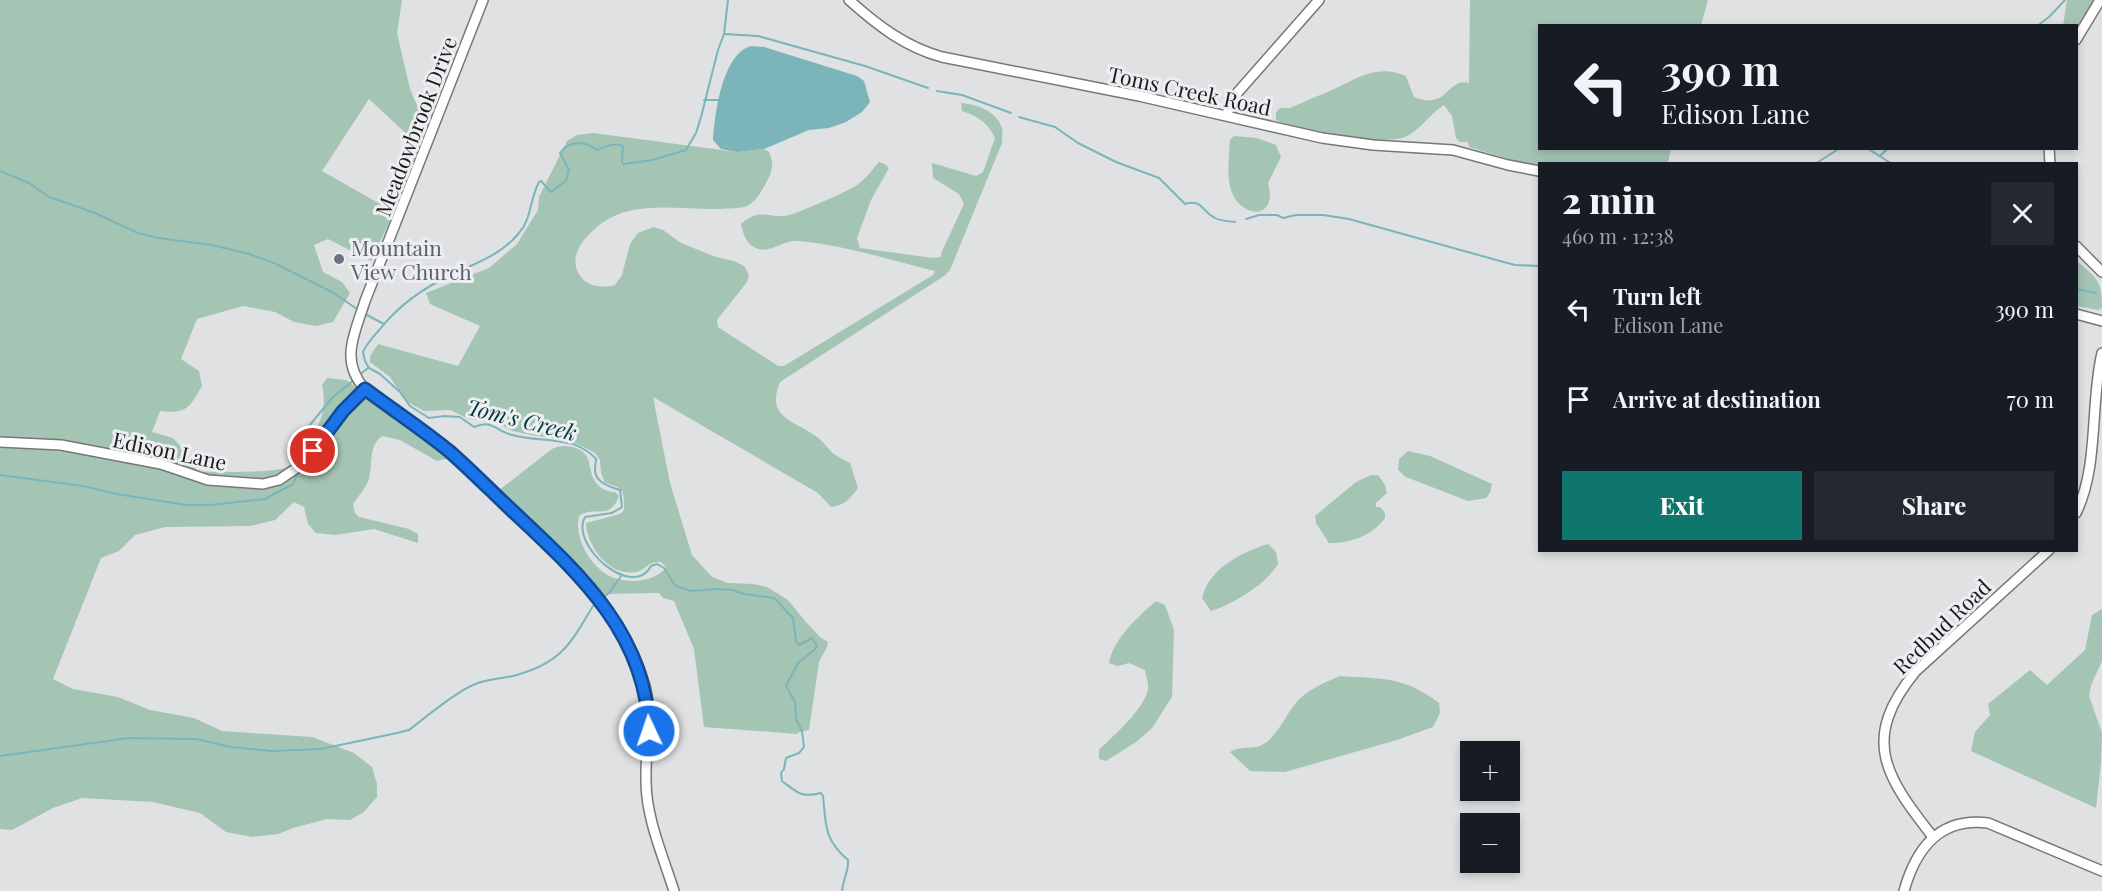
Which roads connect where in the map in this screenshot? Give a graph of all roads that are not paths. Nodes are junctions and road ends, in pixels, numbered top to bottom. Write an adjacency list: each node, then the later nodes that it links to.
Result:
1 (483, 0): 13 (street, Meadowbrook Drive)
2 (849, 0): 6 (street, Toms Creek Road)
3 (1319, 0): 6 (street)
4 (2100, 0): 5 (street)
5 (2078, 37)
6 (1226, 115): 7 (street, Toms Creek Road)
7 (1538, 171)
8 (2078, 248): 9 (street)
9 (2102, 271)
10 (2078, 315): 11 (street)
11 (2102, 321)
12 (2102, 353): 15 (street)
13 (365, 389): 14 (street, Edison Lane); 19 (street, Meadowbrook Drive)
14 (0, 442)
15 (2078, 509)
16 (2047, 552): 17 (street, Redbud Road)
17 (1934, 837): 18 (street); 20 (street)
18 (2102, 871)
19 (674, 891)
20 (1904, 891)

